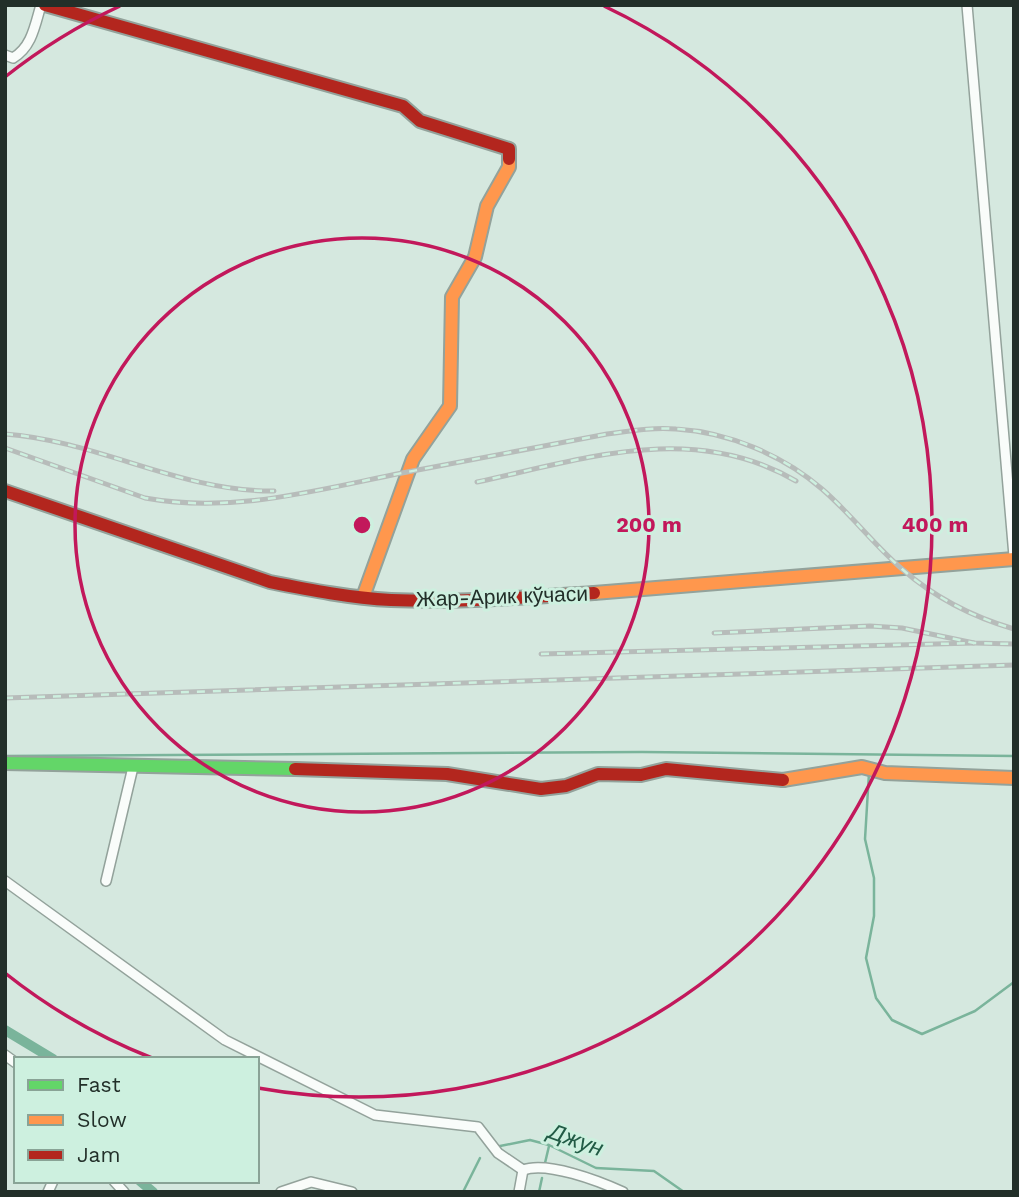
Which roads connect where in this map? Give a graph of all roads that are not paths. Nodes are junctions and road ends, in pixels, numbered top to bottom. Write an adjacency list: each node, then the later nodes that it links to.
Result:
1 (43, 5): 3 (street); 6 (street)
2 (967, 5): 5 (street)
3 (5, 55)
4 (5, 491): 6 (street, Жар-Арик кўчаси)
5 (1014, 557): 6 (street, Жар-Арик кўчаси)
6 (363, 597)
7 (5, 763): 8 (street)
8 (133, 767): 9 (street); 11 (street)
9 (1014, 778)
10 (5, 881): 12 (street)
11 (106, 881)
12 (523, 1170): 15 (street); 16 (street)
13 (281, 1192): 14 (street)
14 (352, 1192)
15 (519, 1192)
16 (623, 1192)

